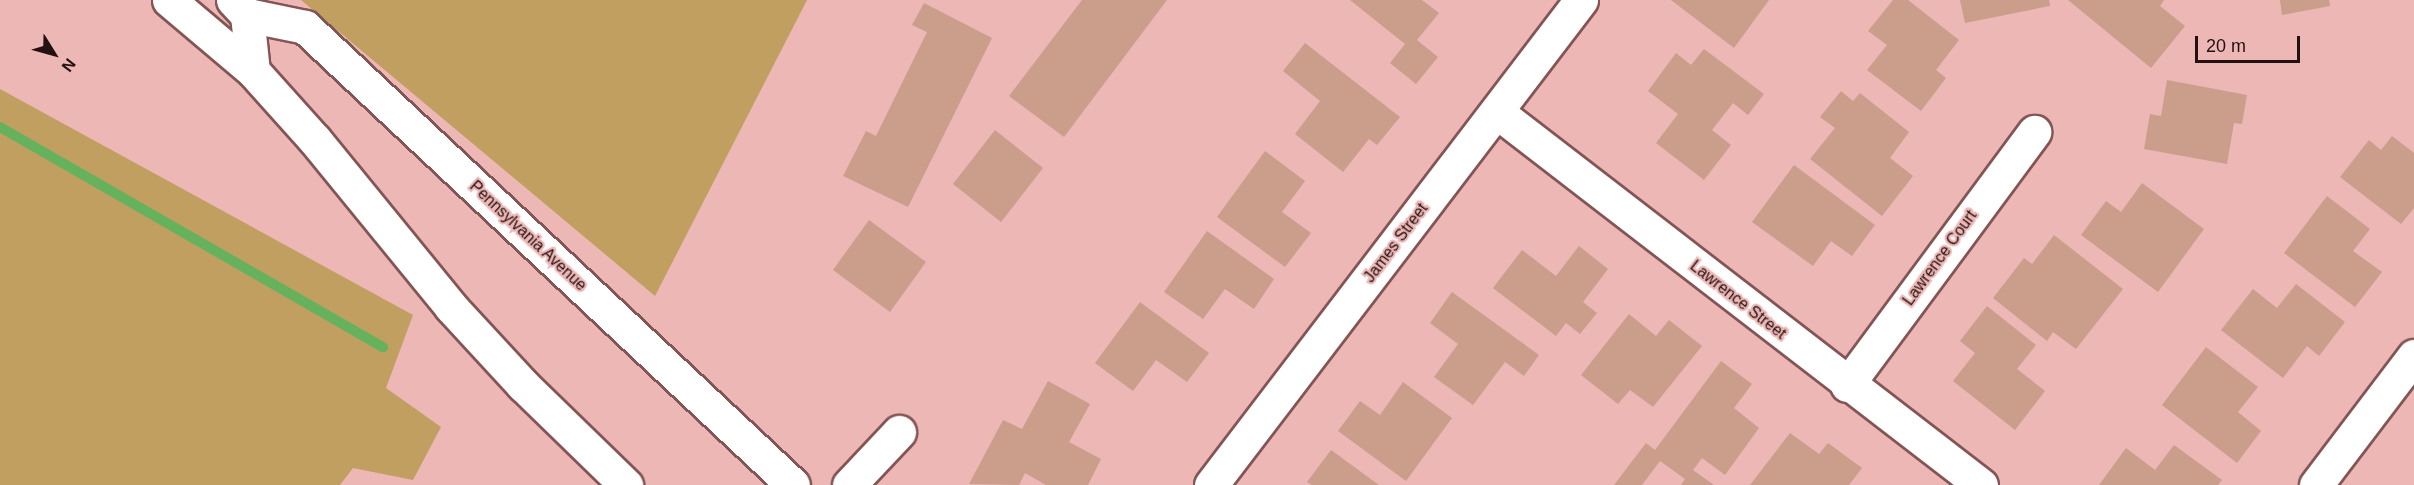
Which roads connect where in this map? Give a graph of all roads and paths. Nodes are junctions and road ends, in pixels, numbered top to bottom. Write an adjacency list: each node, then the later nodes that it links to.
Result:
1 (169, 0): 4 (main road)
2 (1581, 0): 5 (main road, James Street)
3 (240, 7): 4 (main road, Pennsylvania Avenue); 11 (main road, Pennsylvania Avenue)
4 (253, 72): 10 (main road)
5 (1497, 112): 8 (main road, Lawrence Street); 13 (main road, James Street)
6 (2034, 132): 8 (main road, Lawrence Court)
7 (2414, 356): 15 (main road)
8 (1847, 385): 14 (main road, Lawrence Street)
9 (900, 432): 12 (main road)
10 (626, 485)
11 (793, 485)
12 (849, 485)
13 (1211, 485)
14 (1981, 485)
15 (2316, 485)

